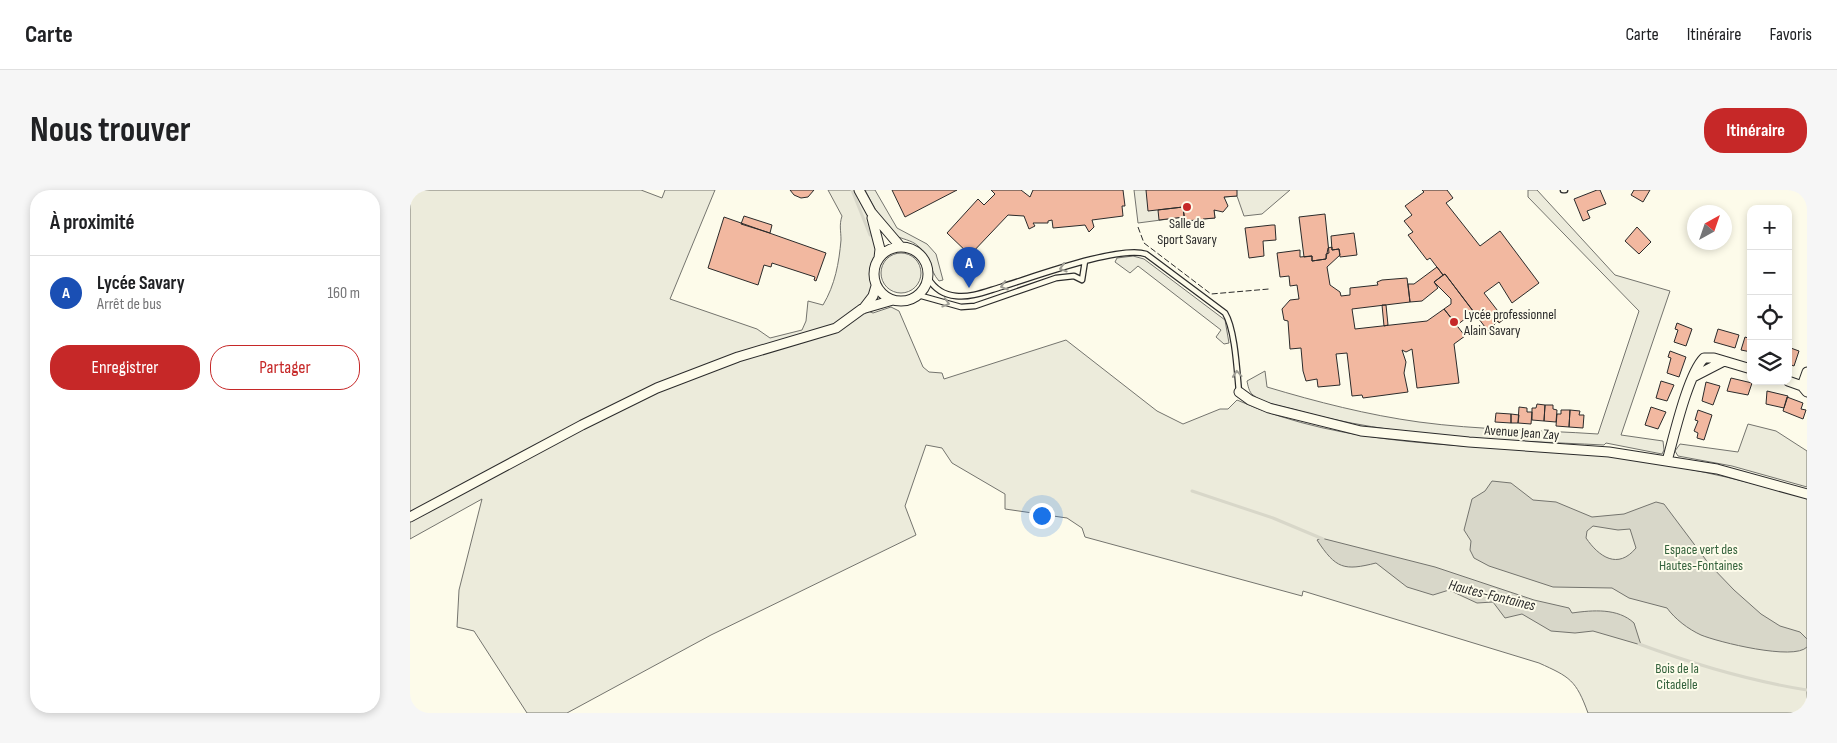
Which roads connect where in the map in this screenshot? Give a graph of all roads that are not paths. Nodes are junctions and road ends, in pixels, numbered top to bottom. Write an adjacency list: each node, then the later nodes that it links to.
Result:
1 (859, 190): 2 (street)
2 (871, 212): 3 (street); 4 (street)
3 (900, 246): 4 (street); 6 (street)
4 (879, 258): 7 (street)
5 (1086, 261): 6 (lane, one-way to 6); 8 (lane, one-way to 5); 15 (lane, one-way to 5)
6 (928, 278): 8 (street)
7 (876, 286): 9 (street); 10 (street)
8 (918, 295): 9 (street)
9 (894, 300): 10 (street)
10 (862, 309): 18 (street)
11 (1747, 368): 16 (street)
12 (1807, 372): 14 (street)
13 (1792, 383): 14 (street)
14 (1804, 389)
15 (1239, 392): 16 (street, Avenue Jean Zay)
16 (1667, 460): 17 (street, Avenue Jean Zay)
17 (1807, 494)
18 (410, 517)

